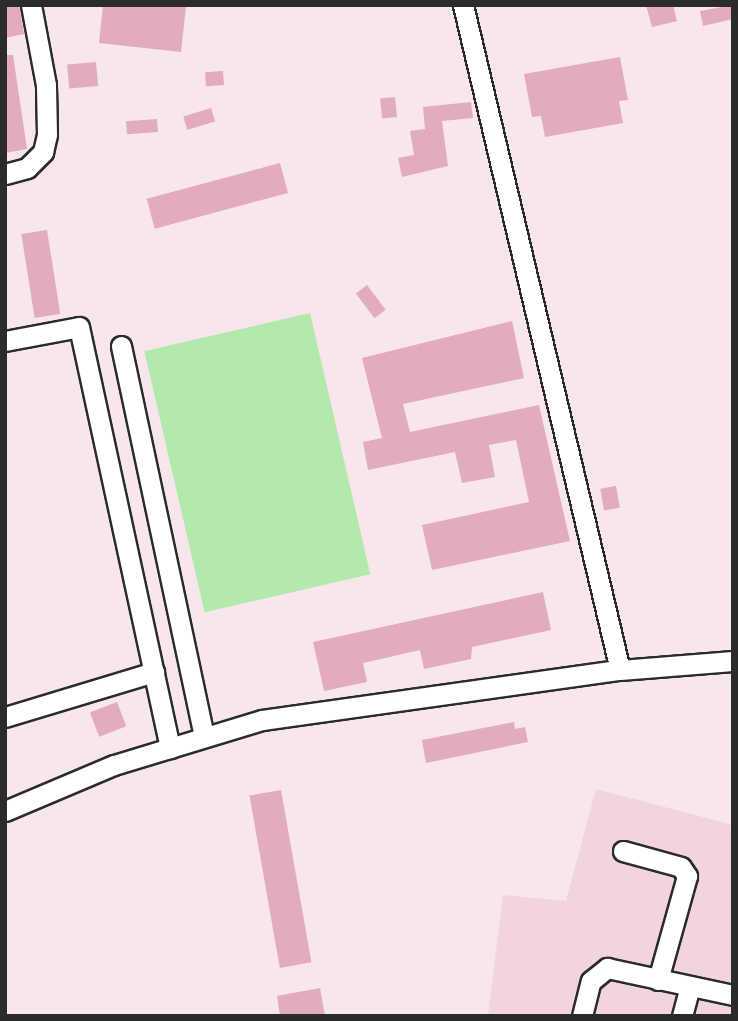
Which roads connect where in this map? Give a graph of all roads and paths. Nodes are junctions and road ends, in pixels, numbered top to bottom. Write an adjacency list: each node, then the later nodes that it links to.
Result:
1 (32, 5): 3 (street)
2 (463, 5): 7 (street)
3 (5, 174)
4 (5, 341): 8 (street)
5 (121, 346): 10 (street)
6 (728, 660): 7 (street)
7 (620, 670): 10 (street)
8 (154, 672): 9 (street); 11 (street)
9 (5, 716)
10 (204, 736): 11 (street)
11 (170, 748): 12 (street)
12 (5, 811)
13 (623, 850): 14 (street)
14 (658, 979): 15 (street); 17 (street)
15 (690, 987): 16 (street); 18 (street)
16 (733, 995)
17 (582, 1016)
18 (682, 1016)

